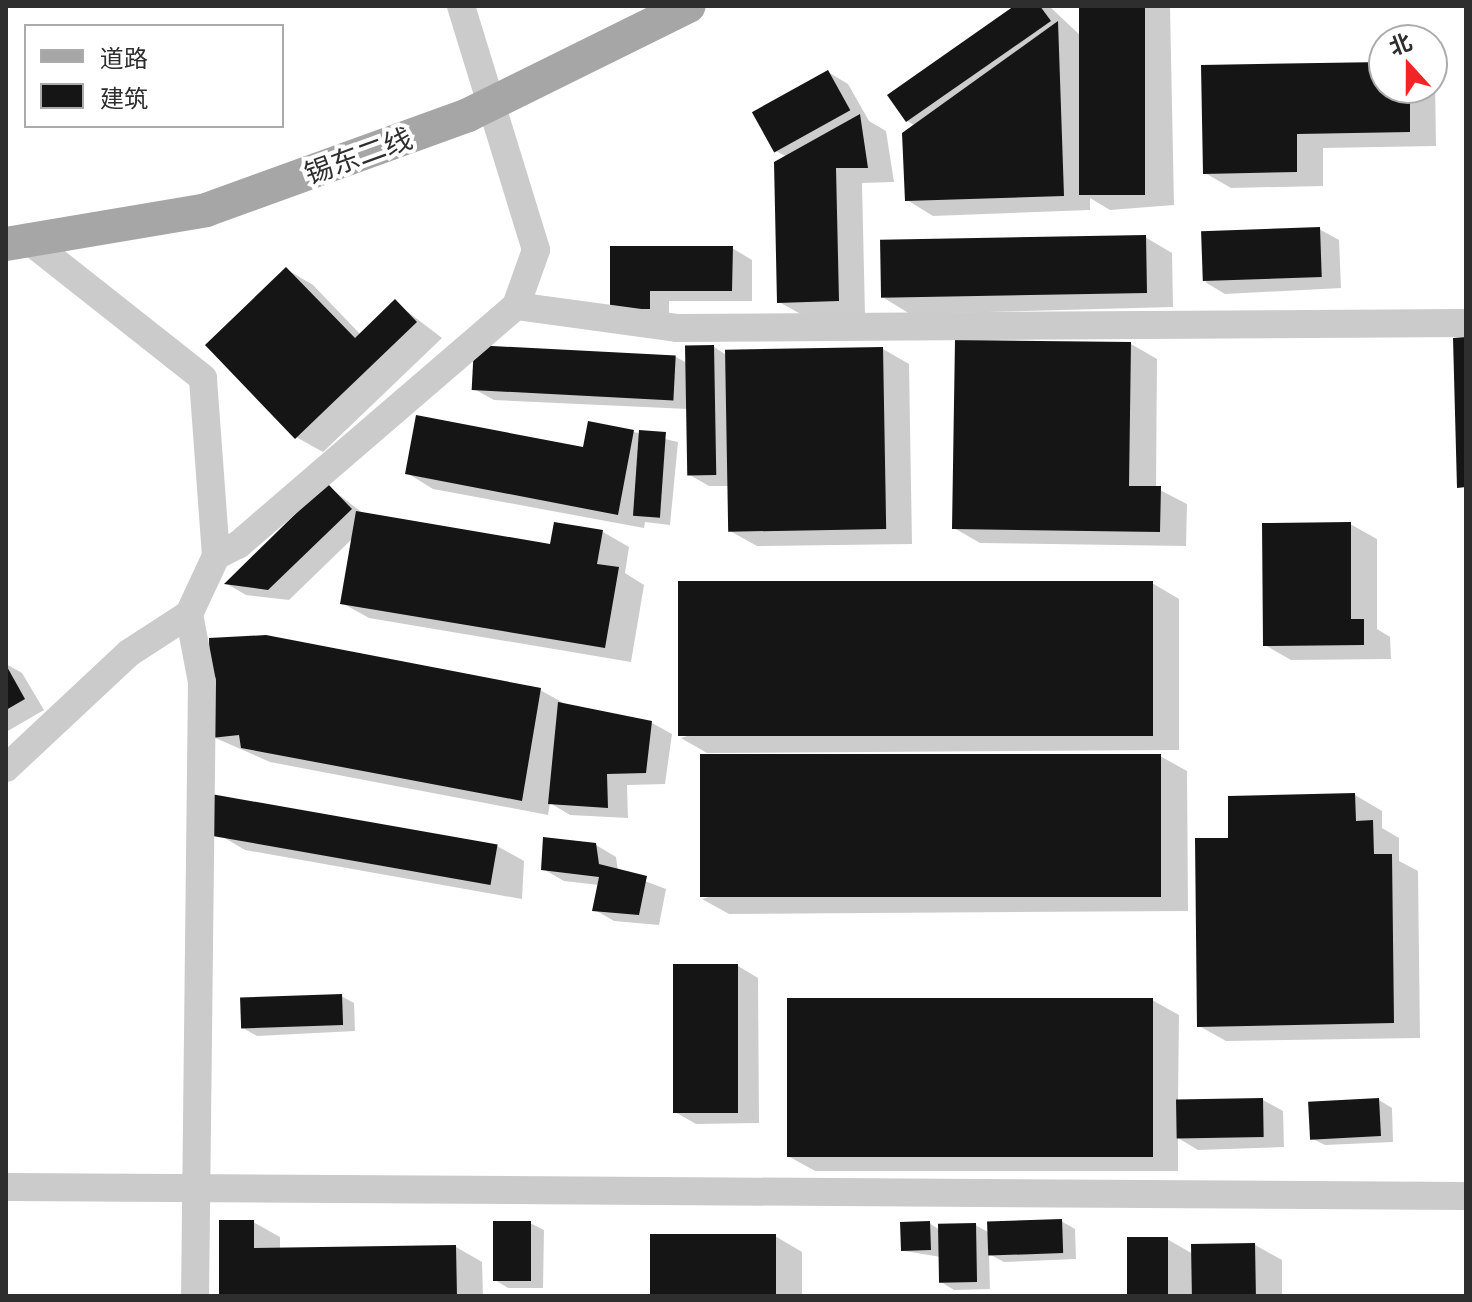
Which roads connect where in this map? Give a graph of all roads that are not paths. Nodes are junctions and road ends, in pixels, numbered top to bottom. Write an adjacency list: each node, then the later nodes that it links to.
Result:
1 (461, 6): 3 (street)
2 (689, 6): 3 (main road, 锡东二线)
3 (489, 105): 4 (main road, 锡东二线); 5 (street)
4 (17, 242): 7 (street)
5 (516, 306): 6 (street); 7 (street)
6 (1466, 323)
7 (216, 556): 8 (street)
8 (189, 614): 9 (street); 11 (street)
9 (6, 768)
10 (6, 1187): 11 (street)
11 (195, 1188): 12 (street); 13 (street)
12 (1466, 1196)
13 (195, 1296)

